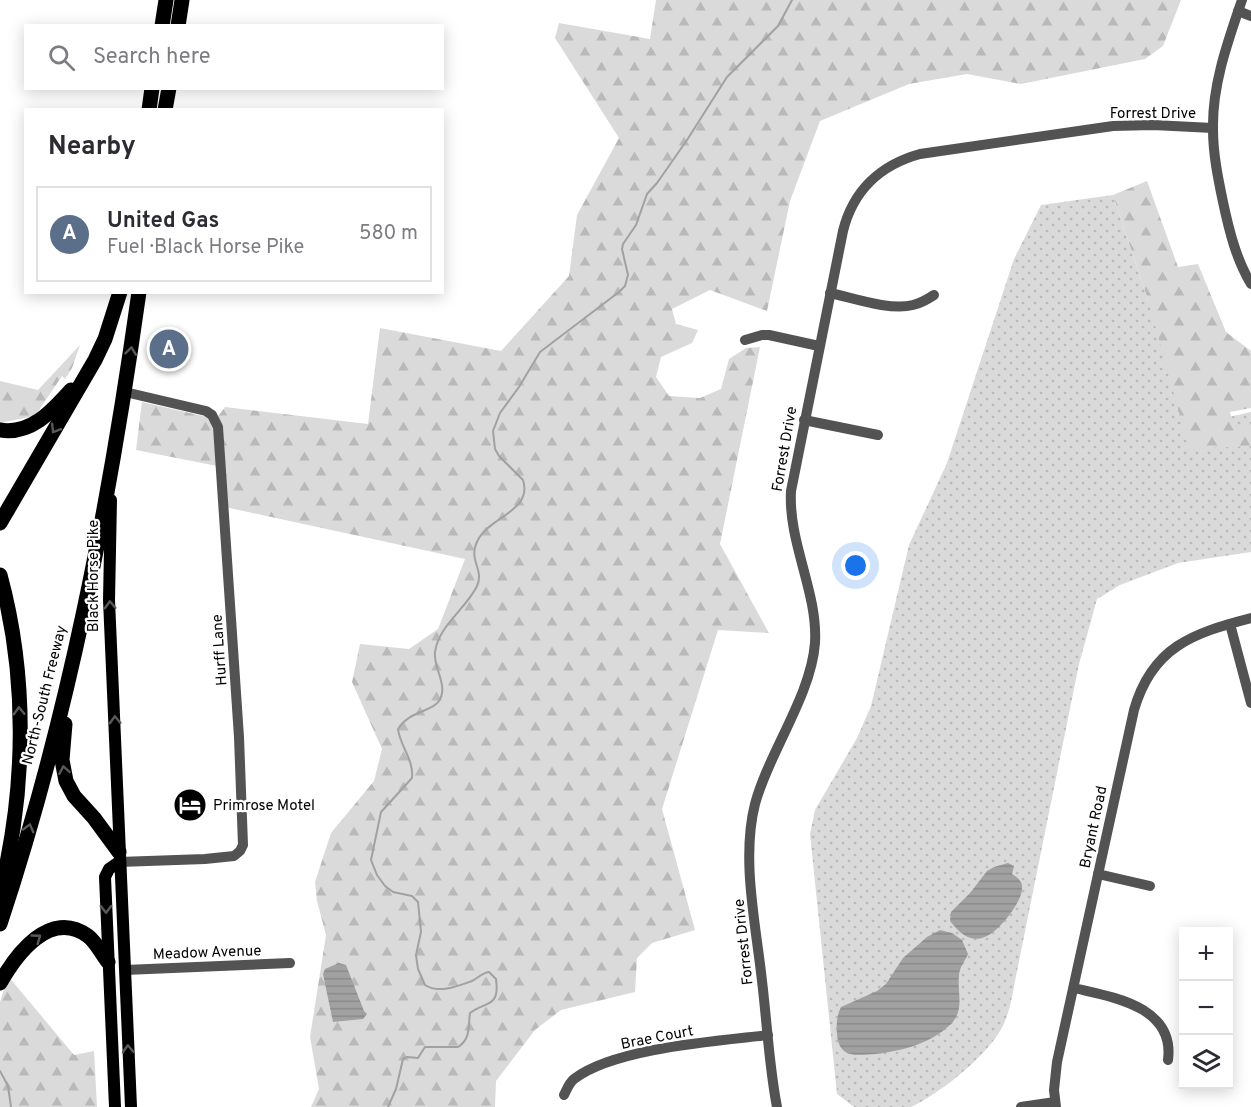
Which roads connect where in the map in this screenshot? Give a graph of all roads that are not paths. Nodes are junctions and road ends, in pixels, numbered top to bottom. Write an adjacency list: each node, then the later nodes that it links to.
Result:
1 (166, 0): 6 (highway)
2 (182, 0): 7 (highway)
3 (1242, 0): 4 (street)
4 (1238, 11): 5 (street); 10 (street)
5 (1251, 16)
6 (162, 24)
7 (178, 24)
8 (168, 90): 9 (highway)
9 (165, 108)
10 (1213, 128): 11 (street); 12 (street, Forrest Drive)
11 (1251, 284)
12 (830, 292): 16 (street); 19 (street, Forrest Drive)
13 (119, 294): 20 (highway)
14 (139, 294): 17 (highway, Black Horse Pike)
15 (150, 294): 17 (highway)
16 (934, 295)
17 (135, 319): 21 (highway, Black Horse Pike, one-way to 17)
18 (745, 340): 19 (street)
19 (819, 346): 22 (street, Forrest Drive)
20 (95, 360): 23 (highway); 26 (highway, one-way to 26)
21 (125, 392): 25 (highway, Black Horse Pike); 32 (street, Hurff Lane)
22 (804, 420): 24 (street); 44 (street, Forrest Drive)
23 (0, 430)
24 (878, 435)
25 (113, 471): 30 (highway, North-South Freeway); 32 (main road, Black Horse Pike, one-way to 25)
26 (0, 523)
27 (0, 574): 35 (highway, one-way to 27)
28 (1251, 618): 29 (street, Bryant Road)
29 (1230, 624): 31 (street); 33 (street, Bryant Road)
30 (76, 647): 32 (highway, one-way to 30); 36 (highway, North-South Freeway, one-way to 30)
31 (1251, 703)
32 (119, 857): 37 (main road, one-way to 37); 39 (main road, Black Horse Pike)
33 (1098, 874): 34 (street); 41 (street, Bryant Road)
34 (1150, 886)
35 (0, 894)
36 (0, 924)
37 (108, 962): 40 (highway, one-way to 37); 42 (main road)
38 (290, 963): 39 (street, Meadow Avenue)
39 (125, 970): 43 (main road, Black Horse Pike)
40 (0, 983)
41 (1074, 988): 45 (street); 47 (street, Bryant Road)
42 (111, 1006): 43 (main road); 48 (main road)
43 (126, 1007): 49 (main road, Black Horse Pike, one-way to 43)
44 (768, 1035): 46 (street, Brae Court); 50 (street, Forrest Drive)
45 (1168, 1060)
46 (564, 1095)
47 (1055, 1104): 51 (street)
48 (115, 1107)
49 (131, 1107)
50 (777, 1107)
51 (1021, 1107)

